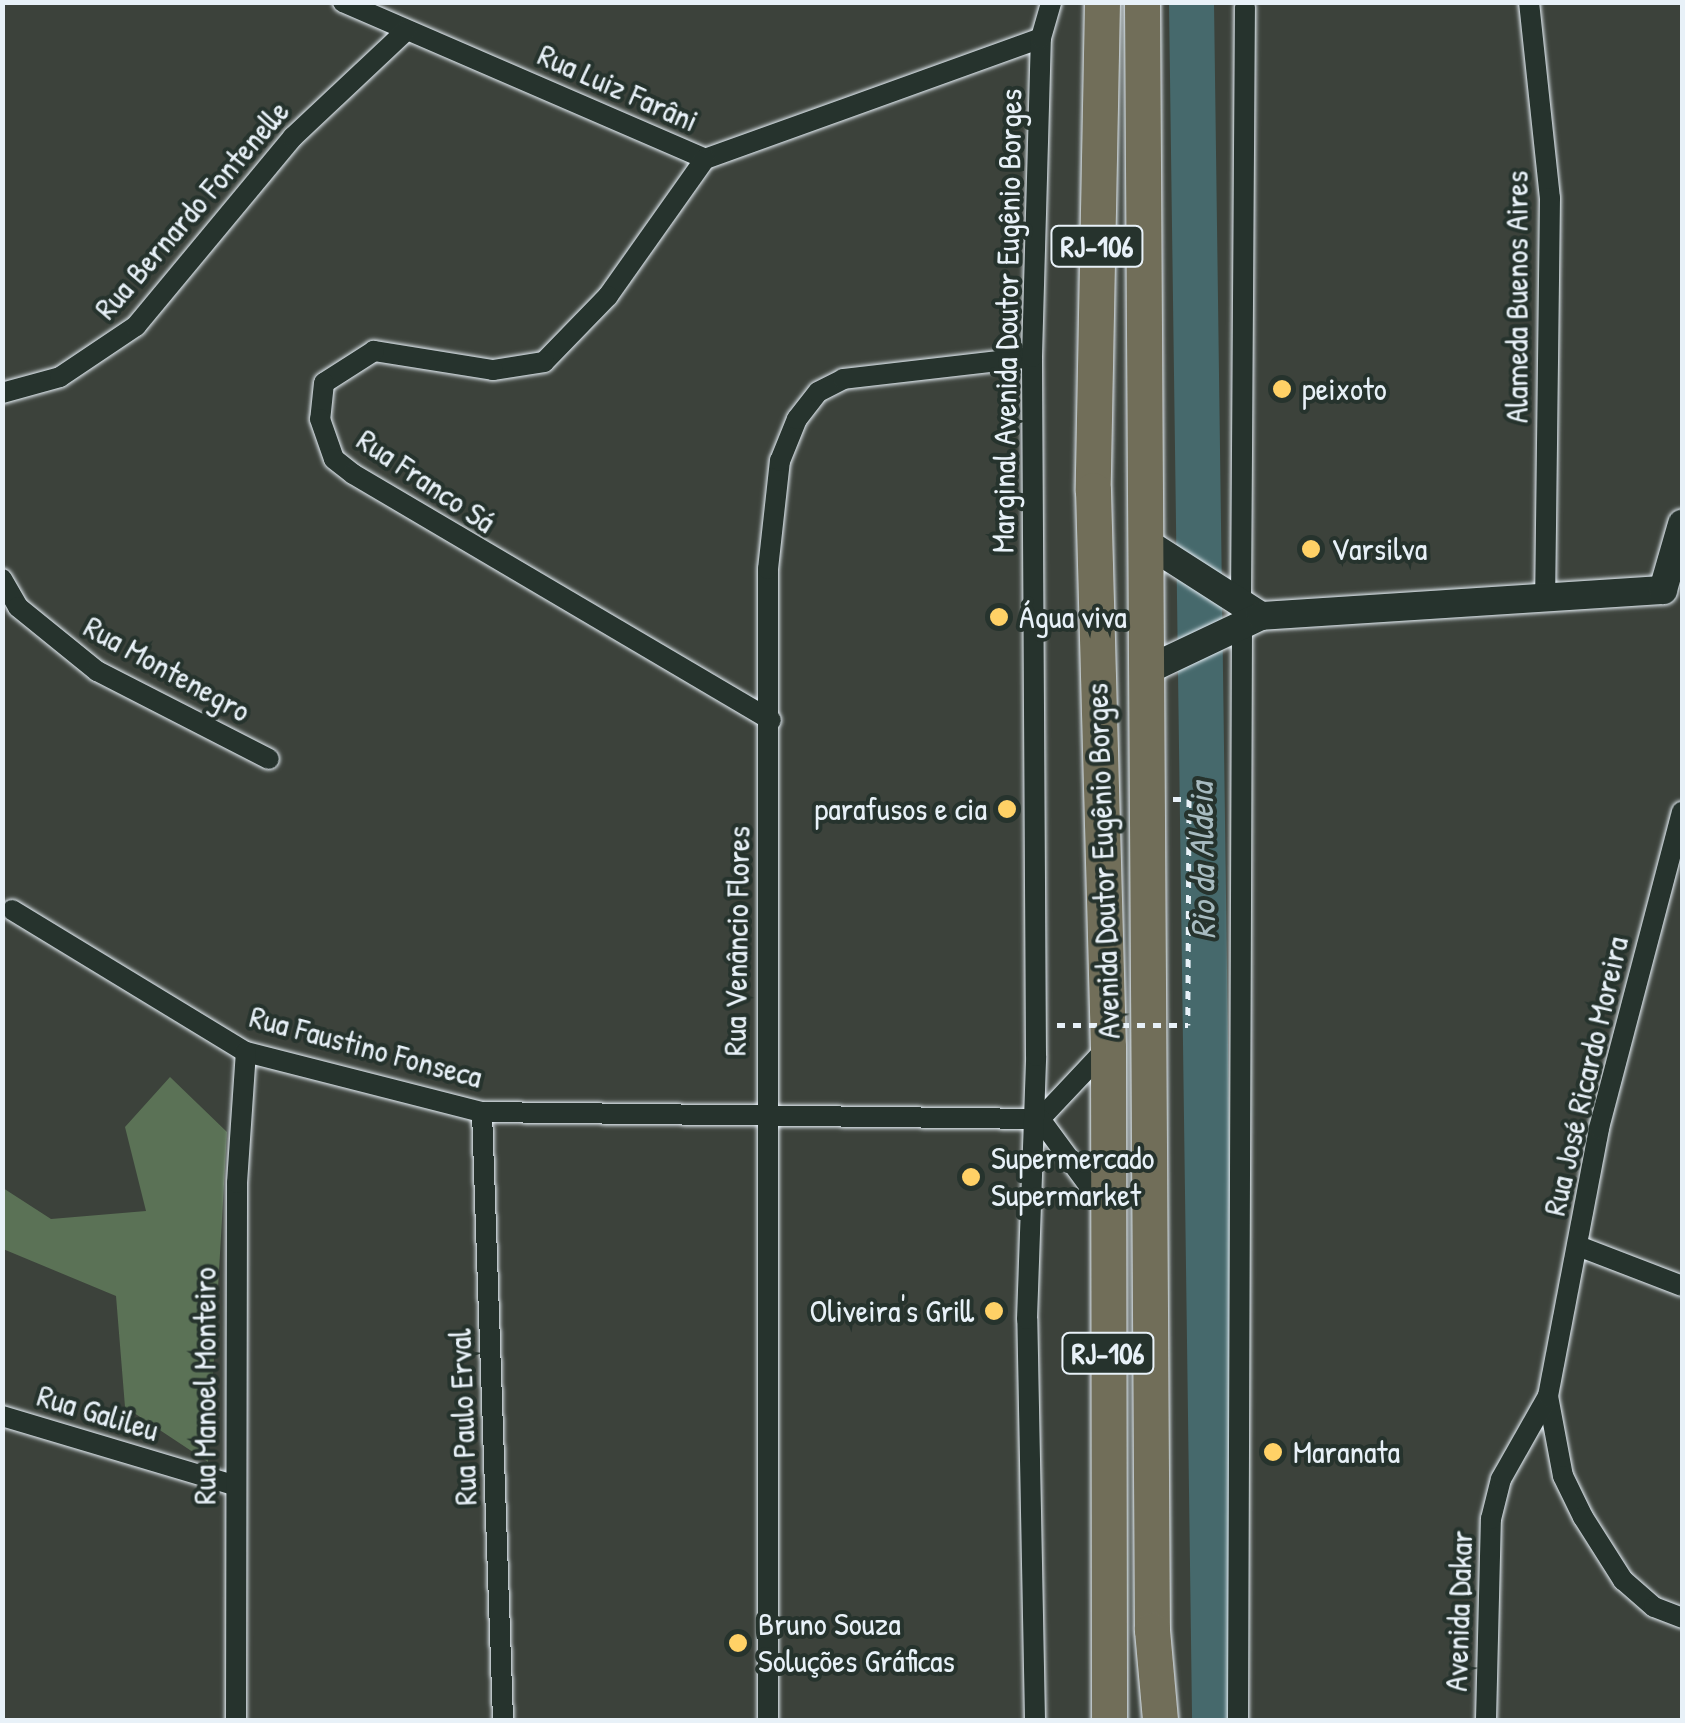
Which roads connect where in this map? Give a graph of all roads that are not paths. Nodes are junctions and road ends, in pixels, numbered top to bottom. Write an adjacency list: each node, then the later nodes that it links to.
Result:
1 (343, 2): 7 (street, Rua Luiz Farâni)
2 (1051, 2): 8 (street, Marginal Avenida Doutor Eugênio Borges)
3 (1102, 2): 23 (highway, Avenida Doutor Eugênio Borges / RJ-106)
4 (1142, 2): 13 (highway, Avenida Doutor Eugênio Borges / RJ-106)
5 (1529, 2): 15 (street, Alameda Buenos Aires)
6 (1245, 7): 17 (street)
7 (406, 31): 9 (street, Rua Luiz Farâni); 11 (street, Rua Bernardo Fontenelle)
8 (1041, 38): 9 (street, Rua Luiz Farâni); 10 (street, Marginal Avenida Doutor Eugênio Borges)
9 (705, 159): 19 (street, Rua Franco Sá)
10 (1032, 357): 19 (street, Rua Venâncio Flores); 27 (street, Marginal Avenida Doutor Eugênio Borges)
11 (2, 393)
12 (1682, 524): 16 (street)
13 (1144, 541): 17 (street); 18 (highway, Avenida Doutor Eugênio Borges / RJ-106)
14 (2, 580): 20 (street, Rua Montenegro)
15 (1545, 592): 16 (street); 17 (street)
16 (1672, 592)
17 (1239, 614): 18 (street); 41 (street)
18 (1158, 665): 35 (highway, Avenida Doutor Eugênio Borges / RJ-106)
19 (770, 720): 26 (street, Rua Venâncio Flores)
20 (269, 759)
21 (1682, 812): 29 (street, Rua José Ricardo Moreira)
22 (12, 910): 24 (street, Rua Faustino Fonseca)
23 (1108, 1047): 27 (street); 28 (highway, Avenida Doutor Eugênio Borges / RJ-106)
24 (246, 1052): 25 (street, Rua Faustino Fonseca); 33 (street, Rua Manoel Monteiro)
25 (482, 1112): 26 (street, Rua Faustino Fonseca); 37 (street, Rua Paulo Erval)
26 (765, 1117): 27 (street, Rua Faustino Fonseca); 38 (street, Rua Venâncio Flores)
27 (1036, 1119): 28 (street); 39 (street, Marginal Avenida Doutor Eugênio Borges)
28 (1106, 1208): 40 (highway, Avenida Doutor Eugênio Borges / RJ-106)
29 (1578, 1246): 30 (street, Rua José Ricardo Moreira); 31 (street)
30 (1682, 1286)
31 (1548, 1396): 34 (street); 42 (street, Avenida Dakar)
32 (2, 1416): 33 (street, Rua Galileu)
33 (234, 1485): 36 (street, Rua Manoel Monteiro)
34 (1682, 1618)
35 (1157, 1716)
36 (236, 1720)
37 (503, 1720)
38 (768, 1720)
39 (1035, 1720)
40 (1109, 1720)
41 (1238, 1720)
42 (1486, 1720)

